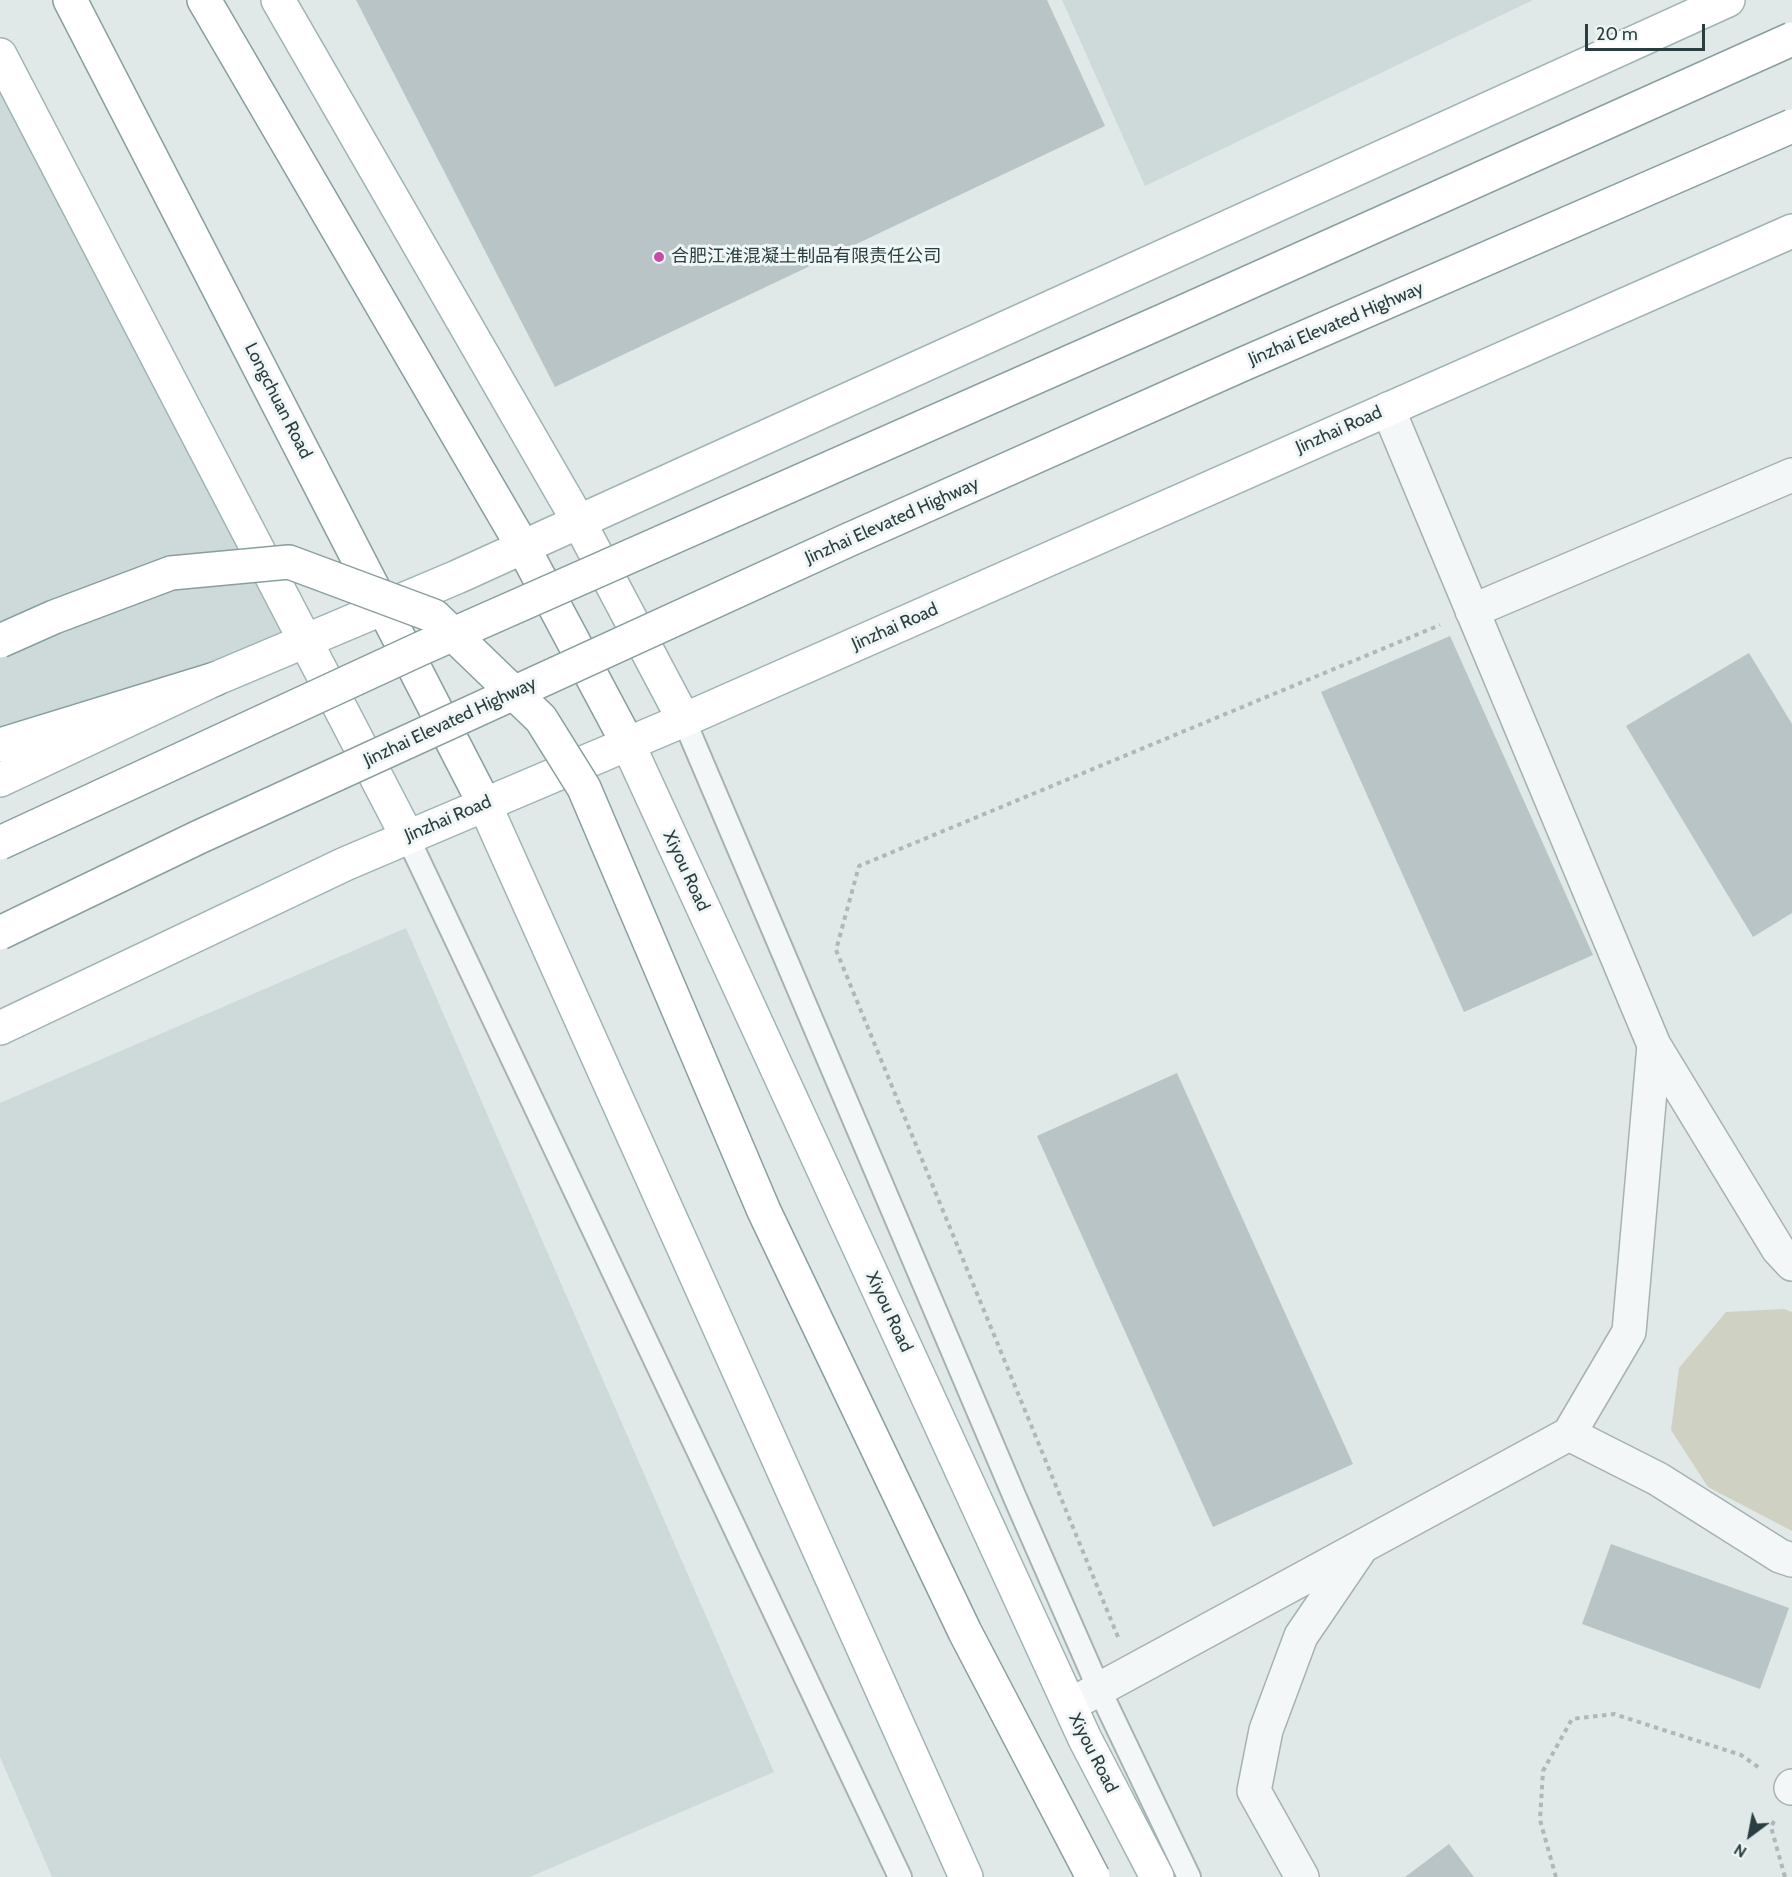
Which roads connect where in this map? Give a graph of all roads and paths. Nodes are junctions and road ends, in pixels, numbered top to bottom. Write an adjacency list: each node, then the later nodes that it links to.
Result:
1 (70, 0): 15 (main road, Longchuan Road)
2 (204, 0): 14 (main road)
3 (278, 0): 13 (main road)
4 (1728, 0): 13 (main road)
5 (1792, 31): 8 (main road, bridge)
6 (1792, 39): 8 (main road, bridge)
7 (0, 55): 18 (main road)
8 (1743, 62): 26 (main road, bridge)
9 (1792, 126): 27 (main road, Jinzhai Elevated Highway, bridge)
10 (1792, 231): 11 (main road, Jinzhai Road)
11 (1388, 409): 16 (street); 20 (main road, Jinzhai Road)
12 (1792, 475): 16 (street)
13 (579, 522): 14 (main road); 20 (main road)
14 (523, 547): 15 (main road); 21 (main road)
15 (385, 607): 18 (main road); 24 (main road, Longchuan Road)
16 (1472, 611): 29 (street); 34 (path)
17 (0, 641): 40 (main road, bridge)
18 (305, 641): 19 (main road); 25 (main road)
19 (215, 679): 22 (main road); 23 (main road)
20 (684, 720): 21 (main road, Jinzhai Road); 35 (lane)
21 (628, 744): 24 (main road, Jinzhai Road); 36 (main road, Xiyou Road)
22 (0, 745)
23 (0, 780)
24 (484, 803): 25 (main road, Jinzhai Road); 39 (main road)
25 (407, 836): 28 (main road, Jinzhai Road); 38 (lane)
26 (0, 843)
27 (0, 933)
28 (0, 1028)
29 (1654, 1045): 30 (street); 31 (street)
30 (1792, 1264)
31 (1569, 1434): 32 (street); 33 (street)
32 (1365, 1543): 34 (street); 43 (street)
33 (1792, 1560)
34 (1132, 1671): 35 (street)
35 (1099, 1689): 36 (street); 42 (lane)
36 (1070, 1706): 41 (main road, Xiyou Road)
37 (1792, 1787): 44 (path); 45 (path)
38 (900, 1877)
39 (966, 1877)
40 (1093, 1877)
41 (1157, 1877)
42 (1189, 1877)
43 (1302, 1877)
44 (1556, 1877)
45 (1785, 1877)

